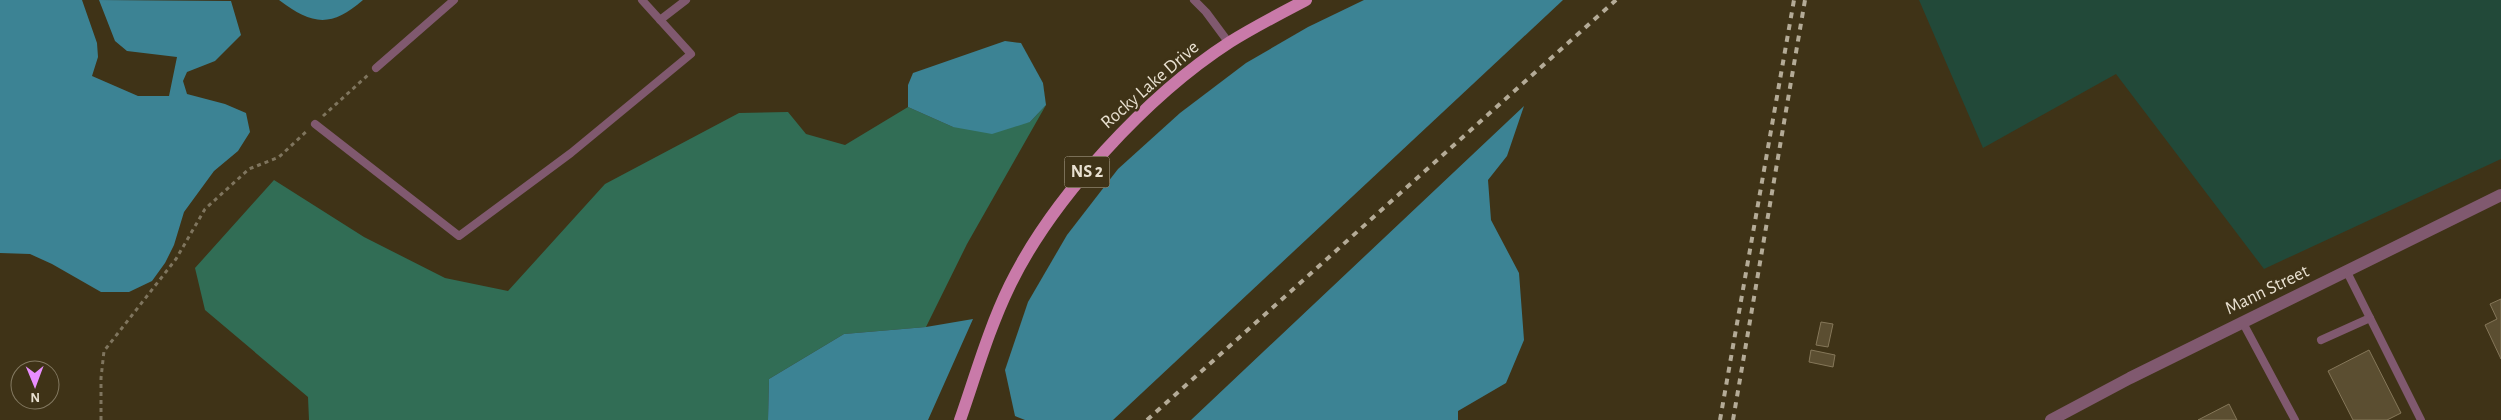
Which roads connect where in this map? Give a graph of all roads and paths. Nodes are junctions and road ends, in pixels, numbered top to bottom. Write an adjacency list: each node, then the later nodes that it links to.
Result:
1 (454, 0): 8 (lane)
2 (642, 0): 6 (lane)
3 (686, 0): 6 (lane)
4 (1194, 0): 7 (lane)
5 (1306, 0): 7 (main road, Rocky Lake Drive / NS 2)
6 (660, 20): 9 (lane)
7 (1229, 43): 16 (main road, Rocky Lake Drive / NS 2)
8 (376, 68): 9 (path)
9 (315, 124): 15 (path)
10 (2501, 195): 11 (street, Mann Street)
11 (2347, 272): 12 (lane); 13 (street, Mann Street)
12 (2370, 318): 14 (lane); 19 (lane)
13 (2243, 323): 17 (street, Mann Street); 18 (lane)
14 (2321, 340)
15 (101, 420)
16 (960, 420)
17 (2051, 420)
18 (2295, 420)
19 (2421, 420)

